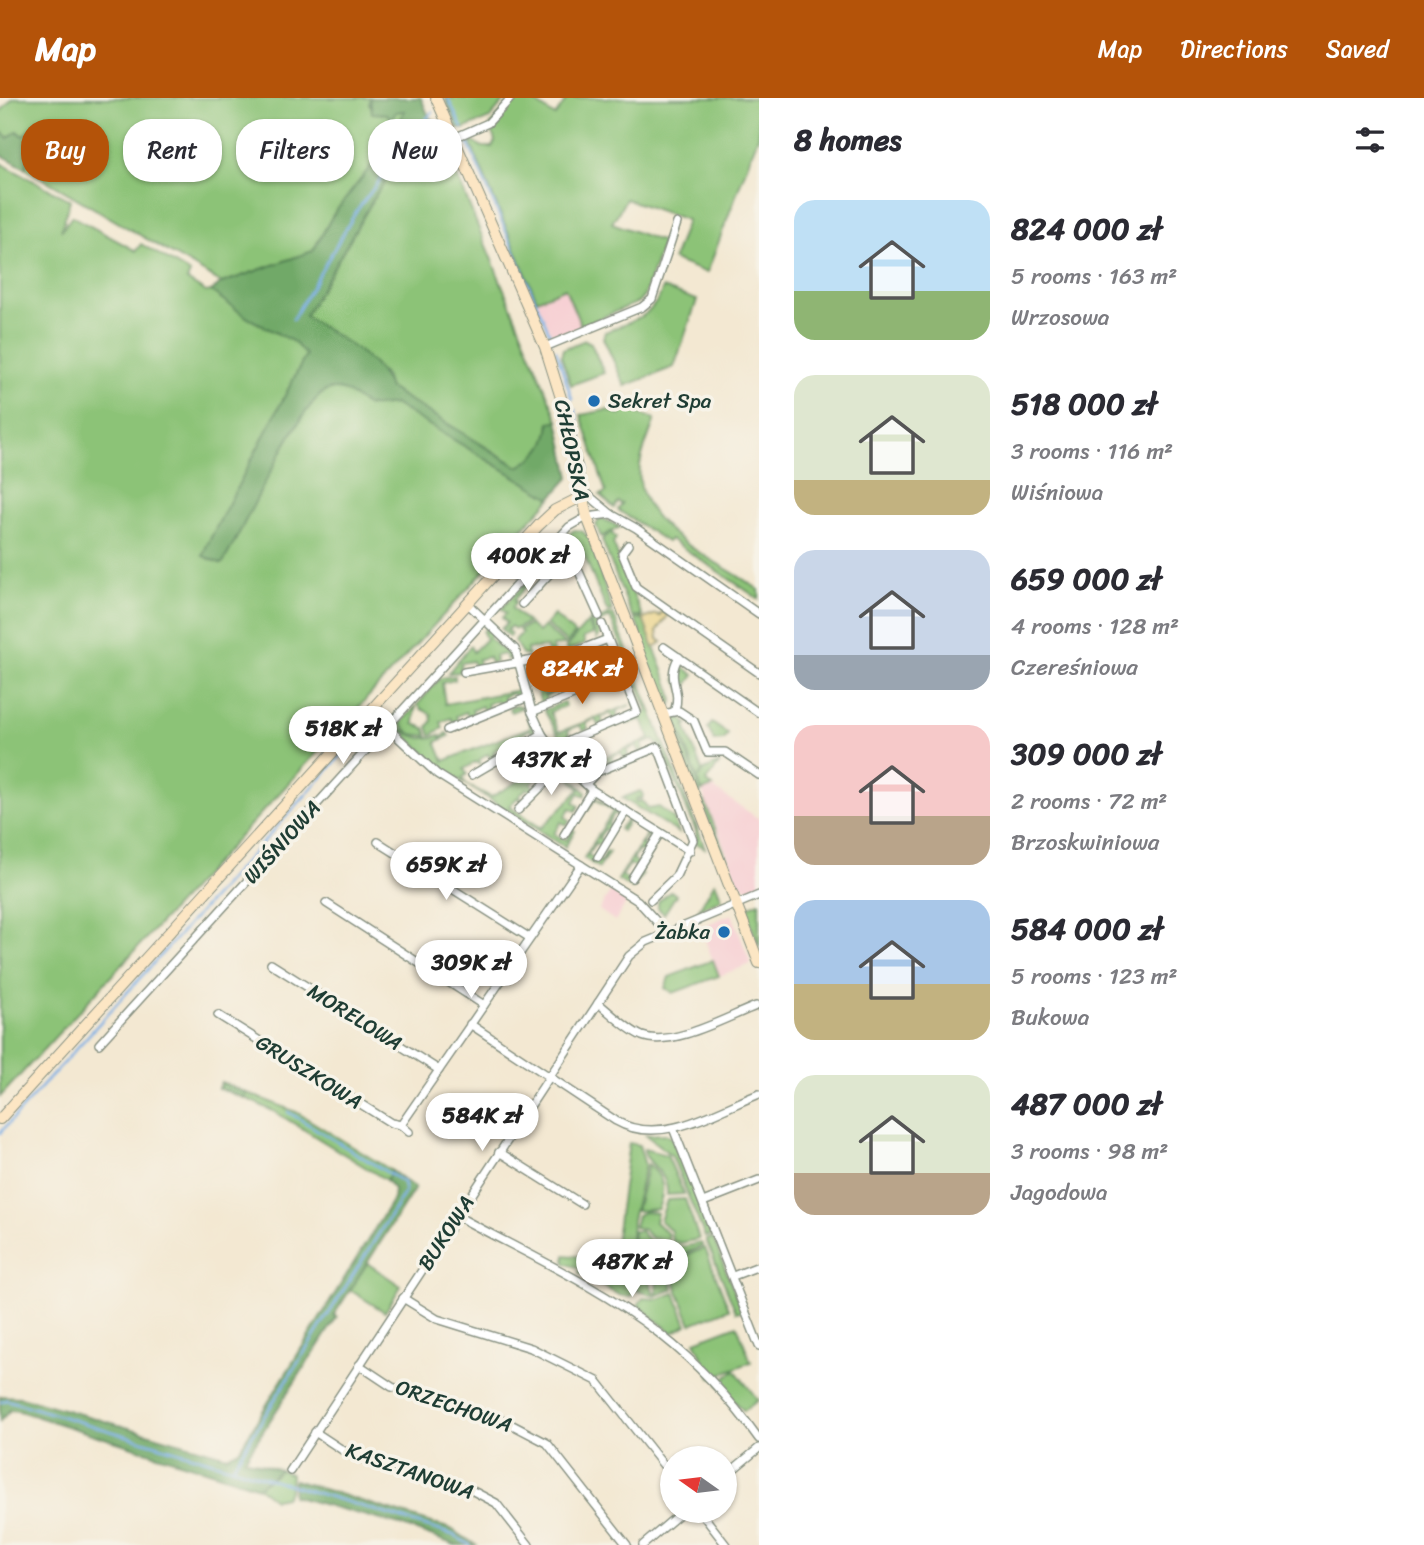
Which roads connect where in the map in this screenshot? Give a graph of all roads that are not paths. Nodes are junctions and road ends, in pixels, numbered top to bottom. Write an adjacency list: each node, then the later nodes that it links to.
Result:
1 (436, 98): 3 (street, CHŁOPSKA)
2 (512, 98): 4 (street)
3 (445, 119)
4 (462, 134)
5 (462, 156): 7 (street, CHŁOPSKA)
6 (677, 223): 7 (street)
7 (545, 348): 8 (street, CHŁOPSKA)
8 (581, 493): 9 (street); 10 (street, CHŁOPSKA); 14 (street)
9 (611, 514): 10 (street); 16 (street)
10 (585, 518): 12 (street, WIŚNIOWA); 30 (street, CHŁOPSKA)
11 (628, 545): 23 (street)
12 (550, 547): 13 (street); 17 (street, WIŚNIOWA)
13 (563, 559): 15 (street); 18 (street)
14 (468, 604): 17 (street); 27 (street)
15 (522, 604)
16 (759, 614)
17 (484, 620): 21 (street); 31 (street, WIŚNIOWA)
18 (608, 639): 21 (street); 24 (street)
19 (664, 647): 20 (street)
20 (679, 657): 26 (street); 29 (street)
21 (517, 661): 22 (street); 25 (street)
22 (464, 672)
23 (759, 674)
24 (622, 675): 28 (street); 34 (street)
25 (526, 698): 28 (street); 32 (street)
26 (675, 709): 30 (street); 37 (street)
27 (371, 712): 31 (street); 66 (street)
28 (532, 712): 33 (street)
29 (759, 713)
30 (663, 714): 52 (street, CHŁOPSKA)
31 (387, 727): 47 (street); 62 (street, WIŚNIOWA)
32 (447, 730)
33 (542, 734): 34 (street); 36 (street)
34 (554, 751): 35 (street)
35 (565, 764): 38 (street); 40 (street)
36 (472, 775)
37 (759, 775)
38 (586, 784): 39 (street); 45 (street)
39 (592, 790): 41 (street); 43 (street)
40 (518, 810)
41 (626, 811): 42 (street); 46 (street)
42 (660, 833): 45 (street); 48 (street)
43 (564, 835)
44 (378, 842): 54 (street)
45 (690, 851): 50 (street)
46 (598, 857)
47 (581, 864): 53 (street); 54 (street)
48 (632, 878)
49 (759, 895): 52 (street, BUKOWA)
50 (651, 900)
51 (326, 903): 58 (street)
52 (736, 905): 53 (street, BUKOWA); 55 (street, CHŁOPSKA)
53 (667, 933): 57 (street, BUKOWA)
54 (530, 938): 58 (street)
55 (759, 963)
56 (271, 964): 63 (street, MORELOWA)
57 (598, 1003): 59 (street); 64 (street, BUKOWA)
58 (484, 1005): 61 (street)
59 (756, 1006)
60 (218, 1015): 67 (street, GRUSZKOWA)
61 (470, 1024): 63 (street); 64 (street)
62 (99, 1044)
63 (439, 1070): 67 (street)
64 (549, 1076): 68 (street); 70 (street, BUKOWA)
65 (759, 1094): 68 (street)
66 (0, 1119)
67 (401, 1125): 69 (street, GRUSZKOWA)
68 (673, 1128): 72 (street)
69 (409, 1132)
70 (499, 1152): 73 (street); 74 (street, BUKOWA)
71 (759, 1180): 72 (street)
72 (703, 1202): 76 (street)
73 (582, 1204)
74 (457, 1216): 77 (street, BUKOWA); 81 (street)
75 (759, 1266): 76 (street)
76 (733, 1276): 78 (street)
77 (403, 1298): 79 (street, BUKOWA); 83 (street)
78 (759, 1346)
79 (359, 1365): 80 (street, BUKOWA); 89 (street, ORZECHOWA)
80 (315, 1432): 85 (street, BUKOWA); 88 (street, KASZTANOWA)
81 (759, 1439)
82 (759, 1448): 84 (street)
83 (660, 1461)
84 (737, 1466)
85 (290, 1471)
86 (669, 1523): 90 (street)
87 (709, 1523): 91 (street)
88 (529, 1545)
89 (628, 1545)
90 (643, 1545)
91 (726, 1545)

